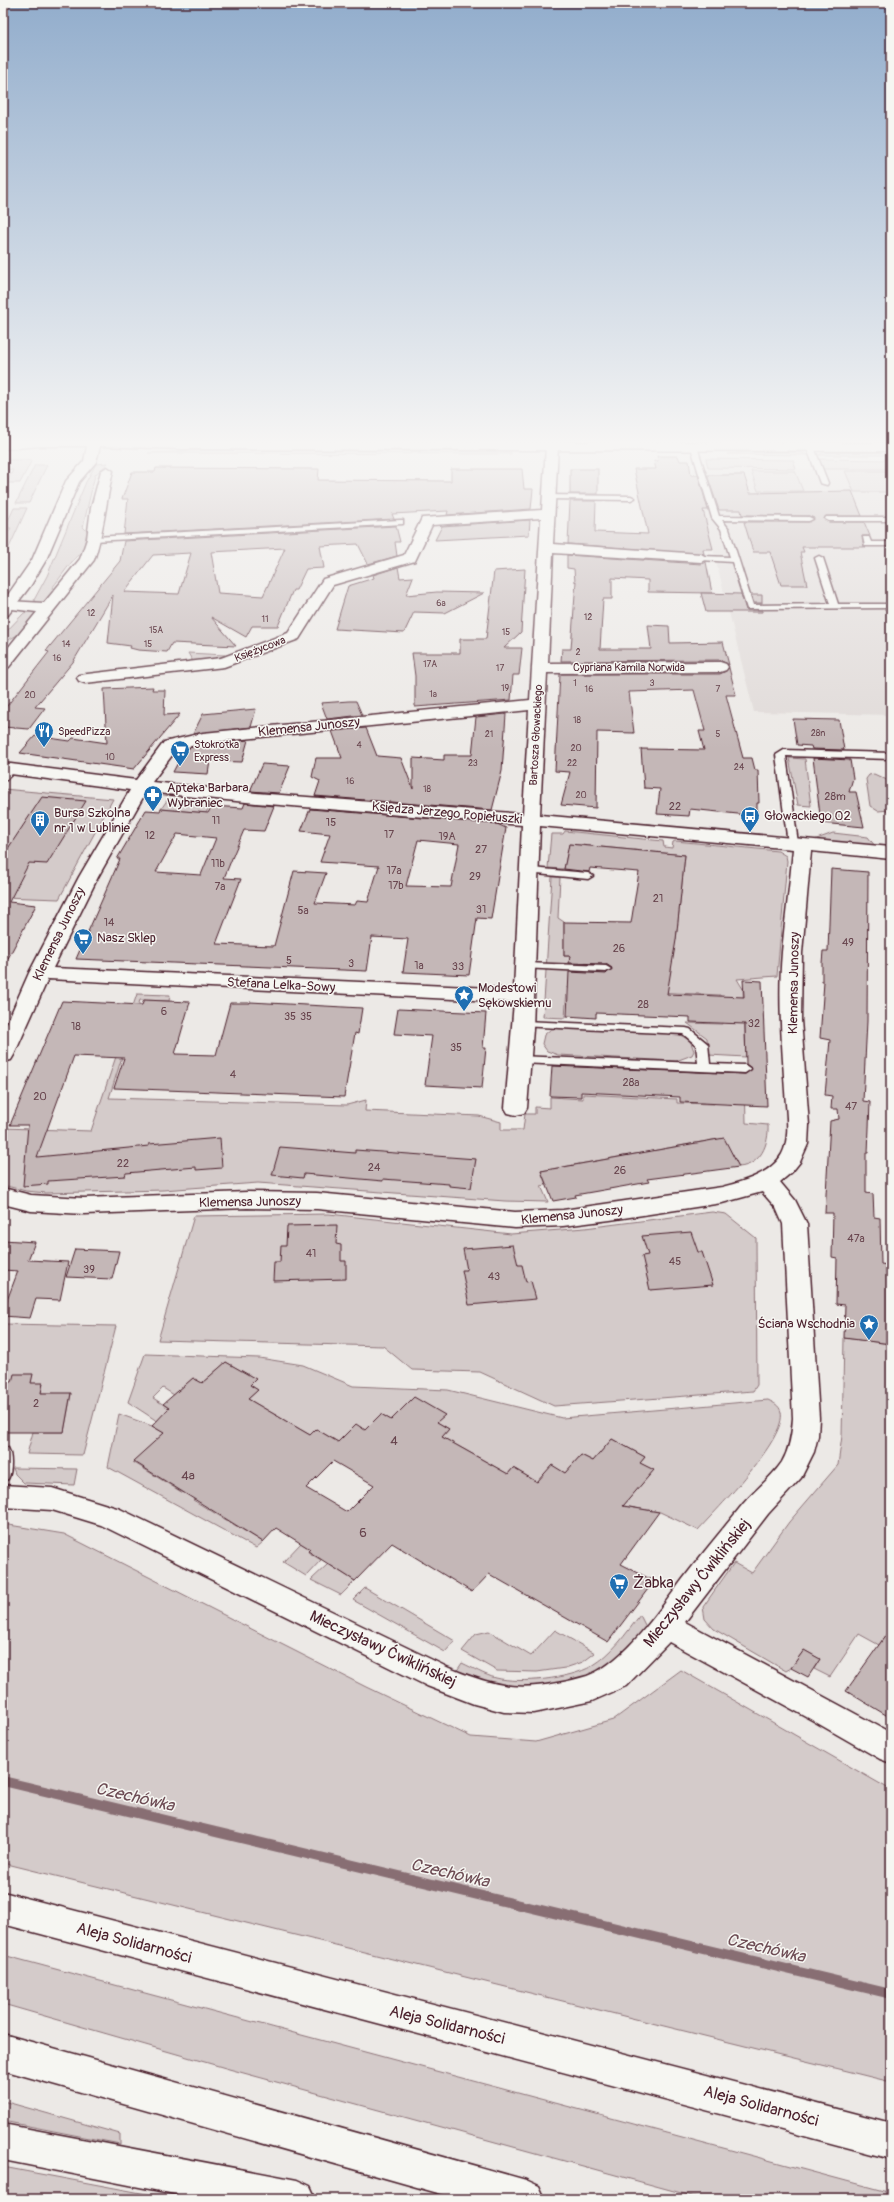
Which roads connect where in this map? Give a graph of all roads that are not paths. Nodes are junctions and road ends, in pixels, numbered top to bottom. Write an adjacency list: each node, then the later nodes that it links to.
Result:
1 (46, 543): 14 (street)
2 (92, 543): 15 (street)
3 (417, 543): 19 (street, Księżycowa)
4 (546, 543): 8 (street, Bartosza Głowackiego)
5 (730, 543): 11 (lane)
6 (868, 543): 7 (lane)
7 (891, 544)
8 (546, 548): 9 (street); 18 (street, Bartosza Głowackiego)
9 (701, 558): 11 (lane)
10 (819, 558): 12 (lane)
11 (736, 560): 12 (lane)
12 (834, 606): 13 (lane)
13 (891, 606)
14 (6, 608): 15 (street)
15 (49, 608): 16 (street)
16 (3, 664)
17 (720, 667): 18 (street, Cypriana Kamila Norwida)
18 (539, 668): 20 (street, Bartosza Głowackiego)
19 (85, 678)
20 (538, 704): 23 (street, Klemensa Junoszy); 24 (street, Bartosza Głowackiego)
21 (891, 756): 25 (lane)
22 (6, 772): 23 (street, Księdza Jerzego Popiełuszki)
23 (142, 786): 24 (street, Księdza Jerzego Popiełuszki); 31 (street, Klemensa Junoszy)
24 (532, 820): 25 (street, Księdza Jerzego Popiełuszki); 27 (street, Bartosza Głowackiego)
25 (798, 844): 26 (street, Księdza Jerzego Popiełuszki); 39 (street, Klemensa Junoszy)
26 (891, 853)
27 (531, 872): 28 (lane); 29 (street, Bartosza Głowackiego)
28 (588, 876)
29 (525, 966): 30 (lane); 32 (street, Bartosza Głowackiego)
30 (606, 969)
31 (39, 973): 32 (street, Stefana Lelka-Sowy); 34 (street, Klemensa Junoszy)
32 (524, 996): 33 (street, Bartosza Głowackiego)
33 (523, 1024): 35 (street, Bartosza Głowackiego); 36 (lane)
34 (3, 1055)
35 (520, 1059): 36 (lane); 38 (street, Bartosza Głowackiego)
36 (704, 1067): 37 (lane)
37 (745, 1069)
38 (516, 1108)
39 (765, 1181): 40 (street, Klemensa Junoszy); 44 (street, Mieczysławy Ćwiklińskiej)
40 (3, 1196)
41 (3, 1452): 42 (lane)
42 (3, 1475)
43 (3, 1496): 44 (street, Mieczysławy Ćwiklińskiej)
44 (665, 1626): 45 (street)
45 (891, 1749)
46 (3, 1908): 48 (street, Aleja Solidarności)
47 (3, 2052): 51 (street)
48 (891, 2141)
49 (3, 2142): 50 (street)
50 (297, 2199)
51 (526, 2199)

